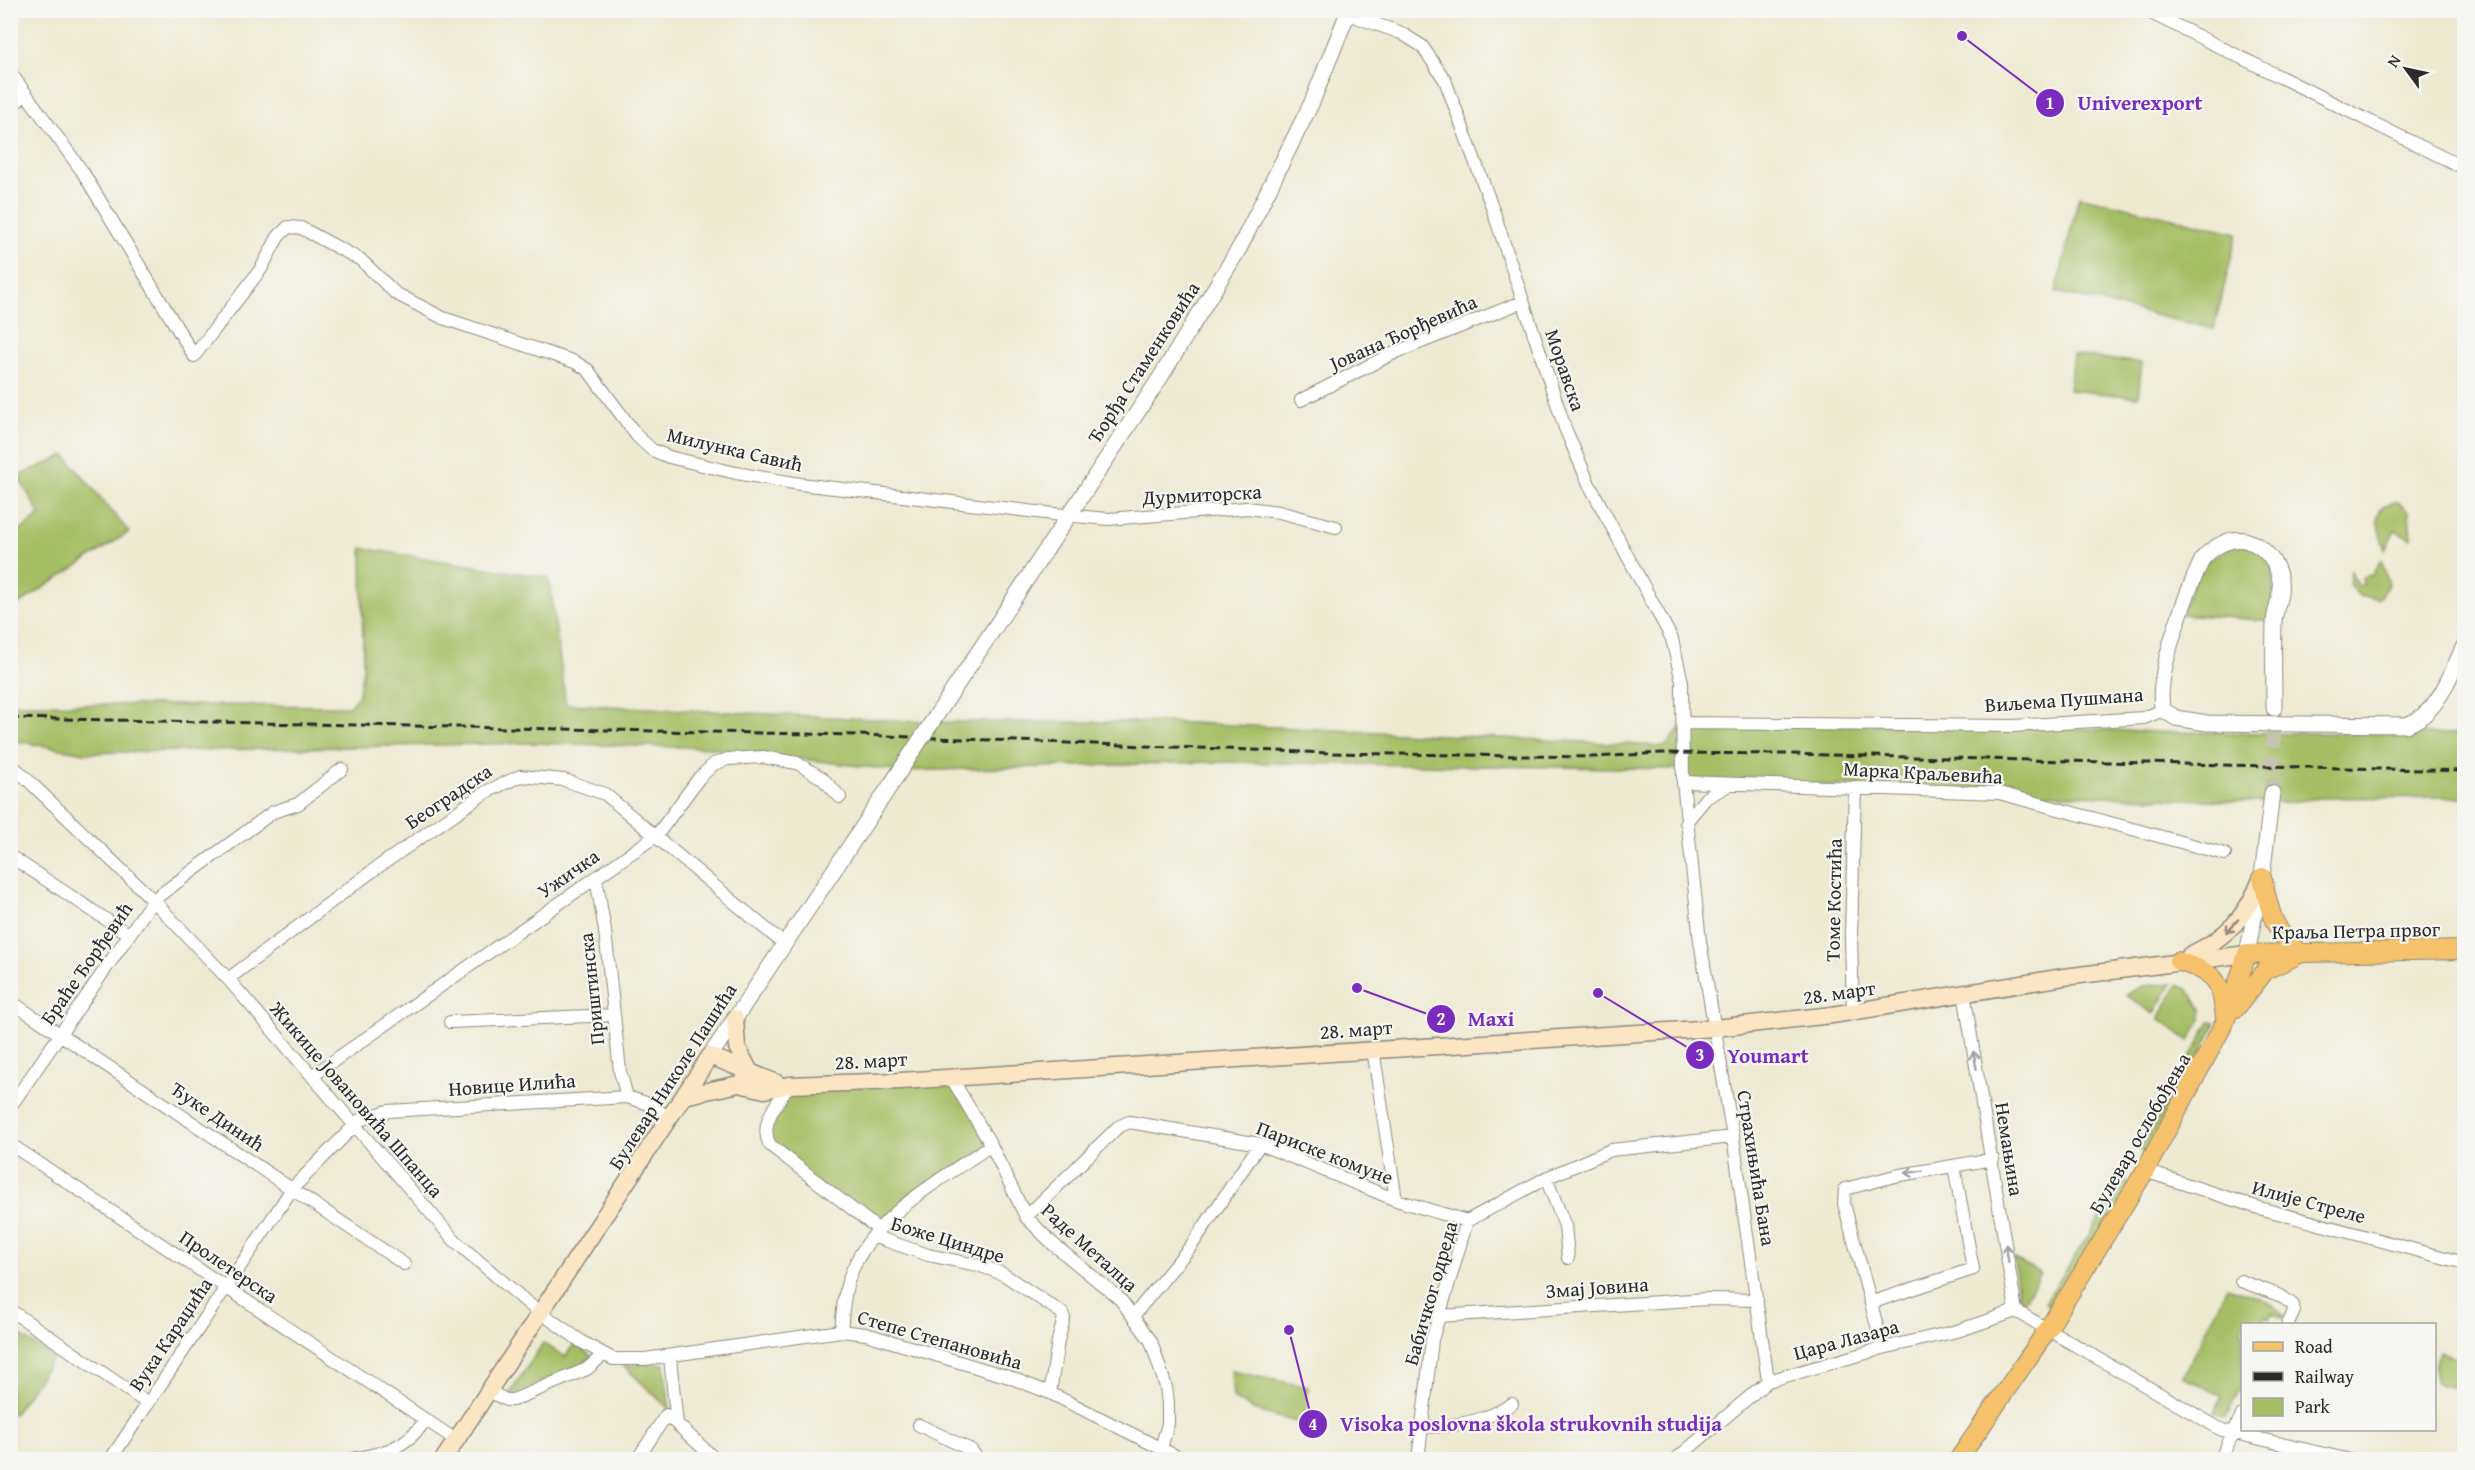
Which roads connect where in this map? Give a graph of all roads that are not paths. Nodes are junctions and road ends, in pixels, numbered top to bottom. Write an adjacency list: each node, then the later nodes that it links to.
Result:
1 (2145, 10): 6 (street)
2 (1349, 12): 7 (street, Моравска); 9 (street, Ђорђа Стаменковића)
3 (10, 72): 4 (street)
4 (26, 94): 5 (street); 9 (street, Милунка Савић)
5 (10, 106)
6 (2464, 168)
7 (1522, 302): 8 (street, Јована Ђорђевића); 15 (street, Моравска)
8 (1301, 400)
9 (1067, 515): 10 (street, Дурмиторска); 14 (street, Ђорђа Стаменковића)
10 (1336, 527)
11 (2464, 646): 13 (street)
12 (2274, 708): 13 (street, Виљема Пушмана)
13 (2163, 710): 15 (street, Виљема Пушмана)
14 (936, 716): 31 (street, Булевар Николе Пашића, bridge)
15 (1683, 723): 18 (street, Моравска)
16 (10, 763): 29 (street, Жикице Јовановића Шпанца)
17 (342, 769): 29 (street)
18 (1683, 782): 19 (street, Марка Краљевића); 23 (street, Страхињића Бана)
19 (1731, 784): 20 (street, Марка Краљевића); 23 (street)
20 (1855, 787): 25 (street, Марка Краљевића); 39 (street, Томе Костића)
21 (2272, 793): 27 (street, Булевар ослобођења)
22 (840, 797): 24 (street, Ужичка)
23 (1686, 822): 44 (street, Страхињића Бана)
24 (657, 835): 28 (street, Ужичка); 31 (street, Београдска); 36 (street, Београдска)
25 (2225, 854)
26 (10, 856): 30 (street)
27 (2262, 877): 33 (street, Булевар ослобођења); 34 (main road); 35 (main road, one-way to 35)
28 (596, 878): 40 (street, Приштинска); 48 (street, Ужичка)
29 (153, 900): 30 (street, Браће Ђорђевић); 36 (street, Жикице Јовановића Шпанца)
30 (128, 934): 45 (street, Браће Ђорђевић)
31 (784, 944): 41 (street, Булевар Николе Пашића)
32 (2464, 950): 34 (main road, Краља Петра првог)
33 (2247, 954): 34 (main road, Краља Петра првог); 35 (main road, 28. март); 43 (main road, Булевар ослобођења)
34 (2301, 954): 43 (main road)
35 (2178, 961): 37 (main road, 28. март); 43 (main road)
36 (228, 979): 48 (street, Жикице Јовановића Шпанца)
37 (1964, 993): 39 (main road, 28. март); 61 (street, Немањина, one-way to 37)
38 (10, 1000): 45 (street, Ђуке Динић)
39 (1853, 1012): 44 (main road, 28. март)
40 (614, 1015): 42 (street); 53 (street, Приштинска)
41 (735, 1018): 47 (street, Булевар Николе Пашића); 50 (main road)
42 (450, 1022)
43 (2225, 1022): 63 (main road, Булевар ослобођења)
44 (1715, 1028): 46 (main road, 28. март); 57 (street, Страхињића Бана)
45 (61, 1034): 54 (street, Браће Ђорђевић); 65 (street, Ђуке Динић)
46 (1373, 1049): 49 (main road, 28. март); 66 (street)
47 (710, 1056): 50 (main road, 28. март); 52 (main road, Булевар Николе Пашића)
48 (312, 1076): 56 (street, Жикице Јовановића Шпанца)
49 (951, 1077): 51 (main road, 28. март); 60 (street, Раде Металца)
50 (745, 1079): 51 (main road, 28. март); 52 (main road)
51 (788, 1085): 69 (street, Боже Циндре)
52 (684, 1096): 55 (main road, Булевар Николе Пашића)
53 (627, 1097): 55 (street, Новице Илића); 56 (street, Новице Илића)
54 (10, 1107)
55 (670, 1118): 79 (main road, Булевар Николе Пашића)
56 (354, 1124): 65 (street, Вука Караџића); 79 (street, Жикице Јовановића Шпанца)
57 (1733, 1137): 64 (street, Бабичког одреда); 75 (street, Страхињића Бана)
58 (10, 1144): 74 (street, Пролетерска)
59 (1260, 1144): 66 (street, Париске комуне); 67 (street, Париске комуне); 80 (street)
60 (991, 1145): 67 (street, Раде Металца); 69 (street)
61 (1993, 1159): 62 (street); 78 (street, Немањина, one-way to 61)
62 (1954, 1166): 76 (street); 76 (street, one-way to 76)
63 (2145, 1171): 71 (street, Илије Стреле); 83 (main road, Булевар ослобођења)
64 (1546, 1178): 68 (street, Бабичког одреда); 70 (street)
65 (292, 1189): 72 (street, Ђуке Динић); 74 (street, Вука Караџића)
66 (1396, 1200): 68 (street, Париске комуне)
67 (1026, 1217): 80 (street, Раде Металца)
68 (1467, 1221): 81 (street, Бабичког одреда)
69 (876, 1232): 84 (street); 90 (street, Боже Циндре)
70 (1568, 1258)
71 (2464, 1263)
72 (404, 1264)
73 (2241, 1281): 82 (street)
74 (226, 1287): 91 (street, Вука Караџића); 94 (street, Пролетерска)
75 (1757, 1300): 81 (street, Змај Јовина); 88 (street, Страхињића Бана)
76 (1873, 1302): 85 (street)
77 (10, 1310): 91 (street)
78 (2016, 1311): 83 (street); 85 (street, Цара Лазара)
79 (541, 1313): 86 (street, Степе Степановића); 89 (main road, Булевар Николе Пашића)
80 (1134, 1315): 100 (street, Раде Металца)
81 (1439, 1316): 97 (street, Бабичког одреда)
82 (2288, 1323)
83 (2048, 1329): 98 (street); 110 (main road, Булевар ослобођења)
84 (841, 1331): 87 (street, Степе Степановића); 90 (street, Степе Степановића)
85 (1883, 1348): 88 (street, Цара Лазара)
86 (603, 1355): 87 (street, Степе Степановића); 89 (street)
87 (670, 1358): 95 (street)
88 (1768, 1381): 109 (street, Цара Лазара)
89 (489, 1391): 99 (main road, Булевар Николе Пашића)
90 (1050, 1393): 100 (street, Степе Степановића)
91 (147, 1403): 101 (street, Вука Караџића)
92 (1512, 1404): 97 (street)
93 (2241, 1417): 98 (street)
94 (425, 1421): 99 (street, Пролетерска); 102 (street)
95 (677, 1424): 104 (street); 105 (street)
96 (919, 1425): 106 (street)
97 (1421, 1427): 108 (street, Бабичког одреда)
98 (2233, 1434): 111 (street); 112 (street)
99 (456, 1440): 103 (main road, Булевар Николе Пашића)
100 (1161, 1448): 107 (street, Степе Степановића)
101 (113, 1459)
102 (348, 1460)
103 (443, 1460)
104 (637, 1460)
105 (716, 1460)
106 (978, 1460)
107 (1184, 1460)
108 (1418, 1460)
109 (1675, 1460)
110 (1958, 1460)
111 (2220, 1460)
112 (2350, 1460)

